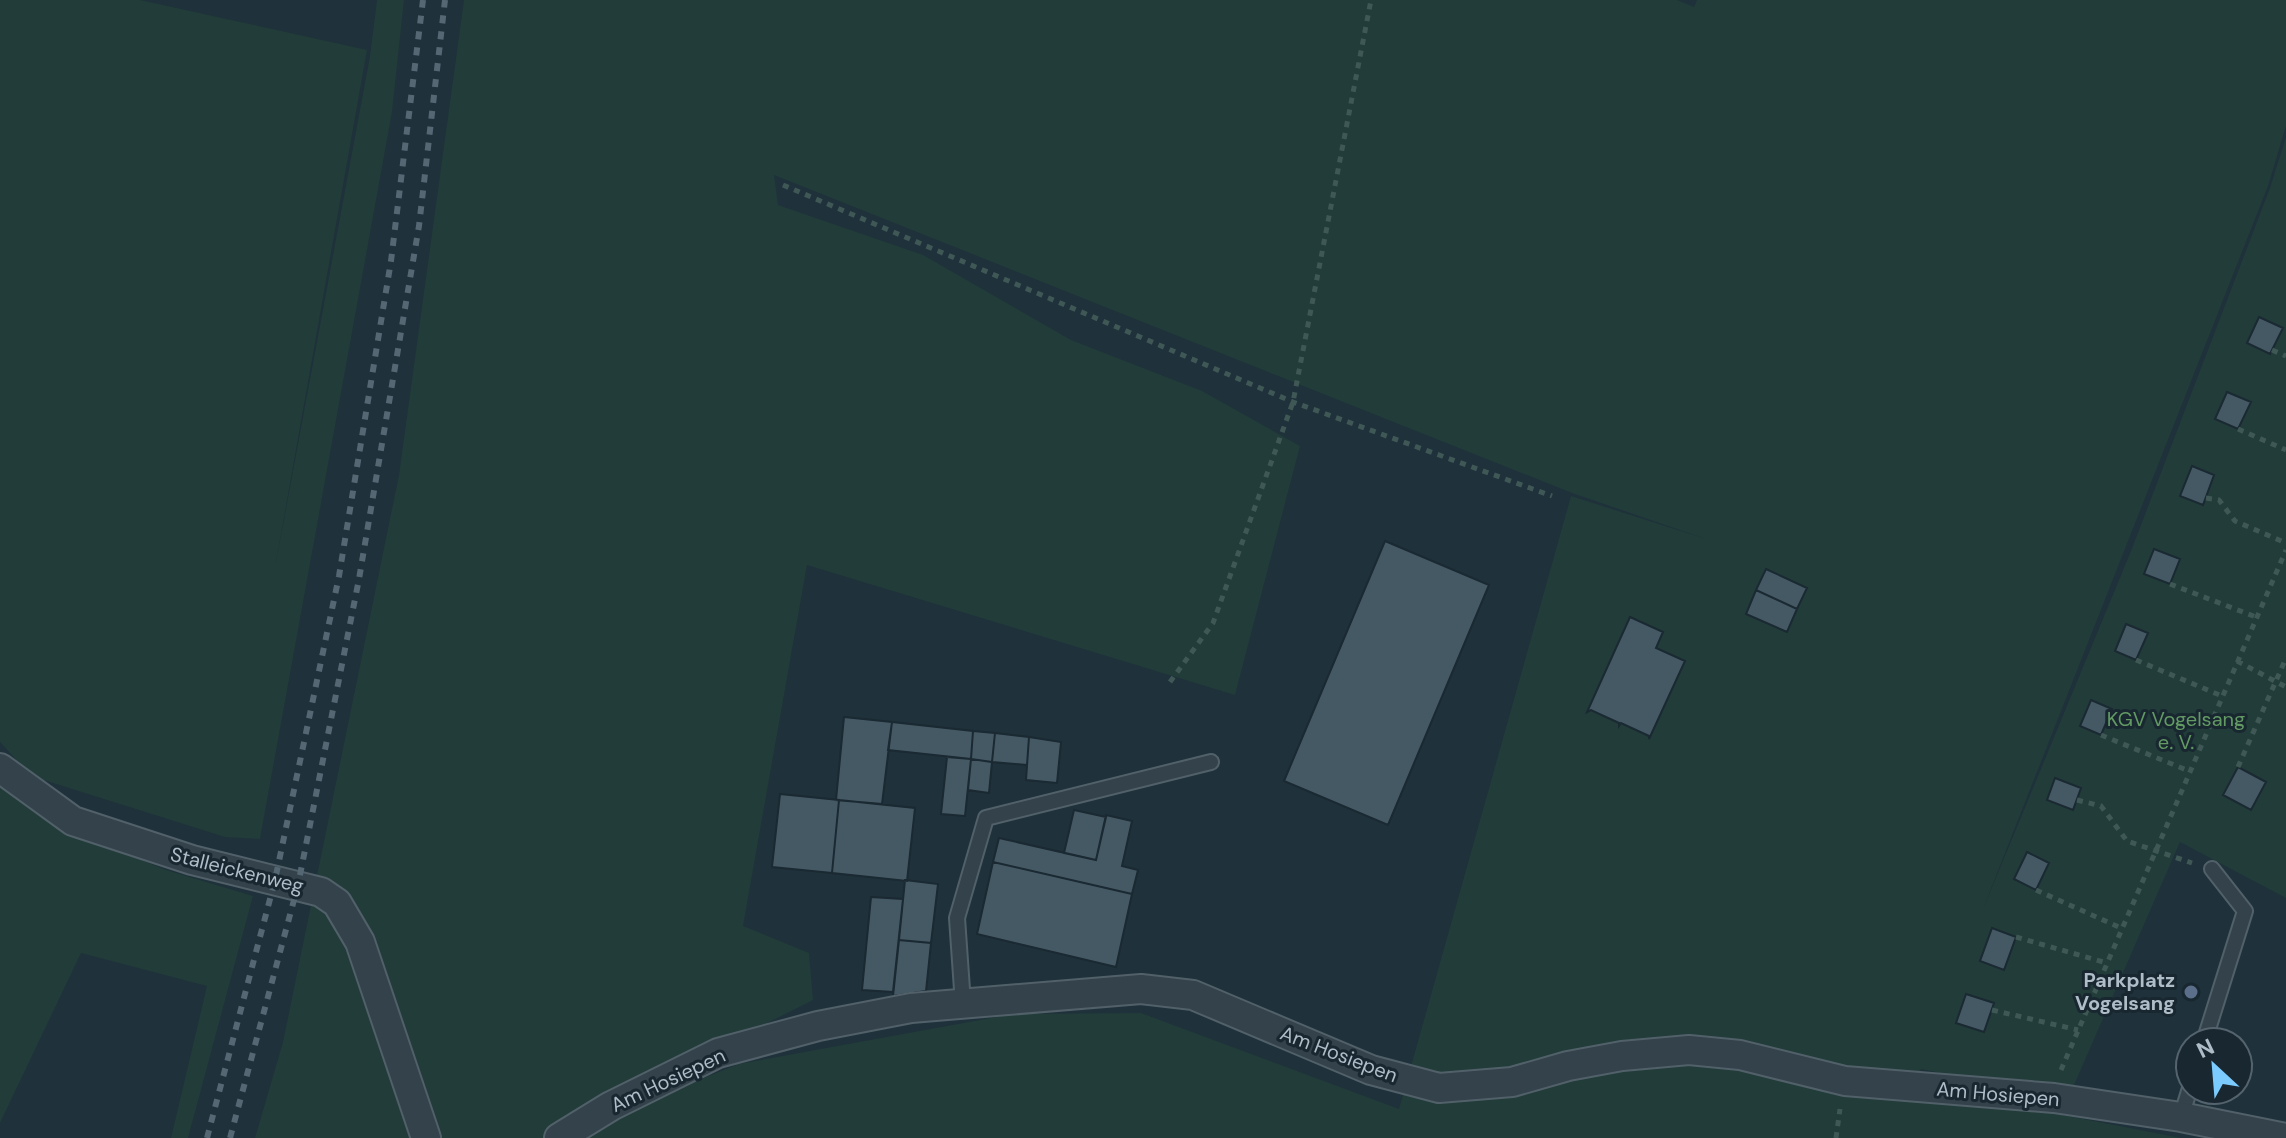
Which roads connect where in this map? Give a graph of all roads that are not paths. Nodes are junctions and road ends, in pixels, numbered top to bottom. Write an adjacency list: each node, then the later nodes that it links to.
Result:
1 (1211, 762): 4 (lane)
2 (0, 768): 8 (street, Stalleickenweg)
3 (2212, 869): 5 (lane)
4 (963, 1004): 7 (street, Am Hosiepen); 9 (street, Am Hosiepen)
5 (2209, 1026)
6 (2184, 1106): 7 (lane)
7 (2181, 1117): 10 (street, Am Hosiepen)
8 (426, 1138)
9 (559, 1138)
10 (2286, 1138)

